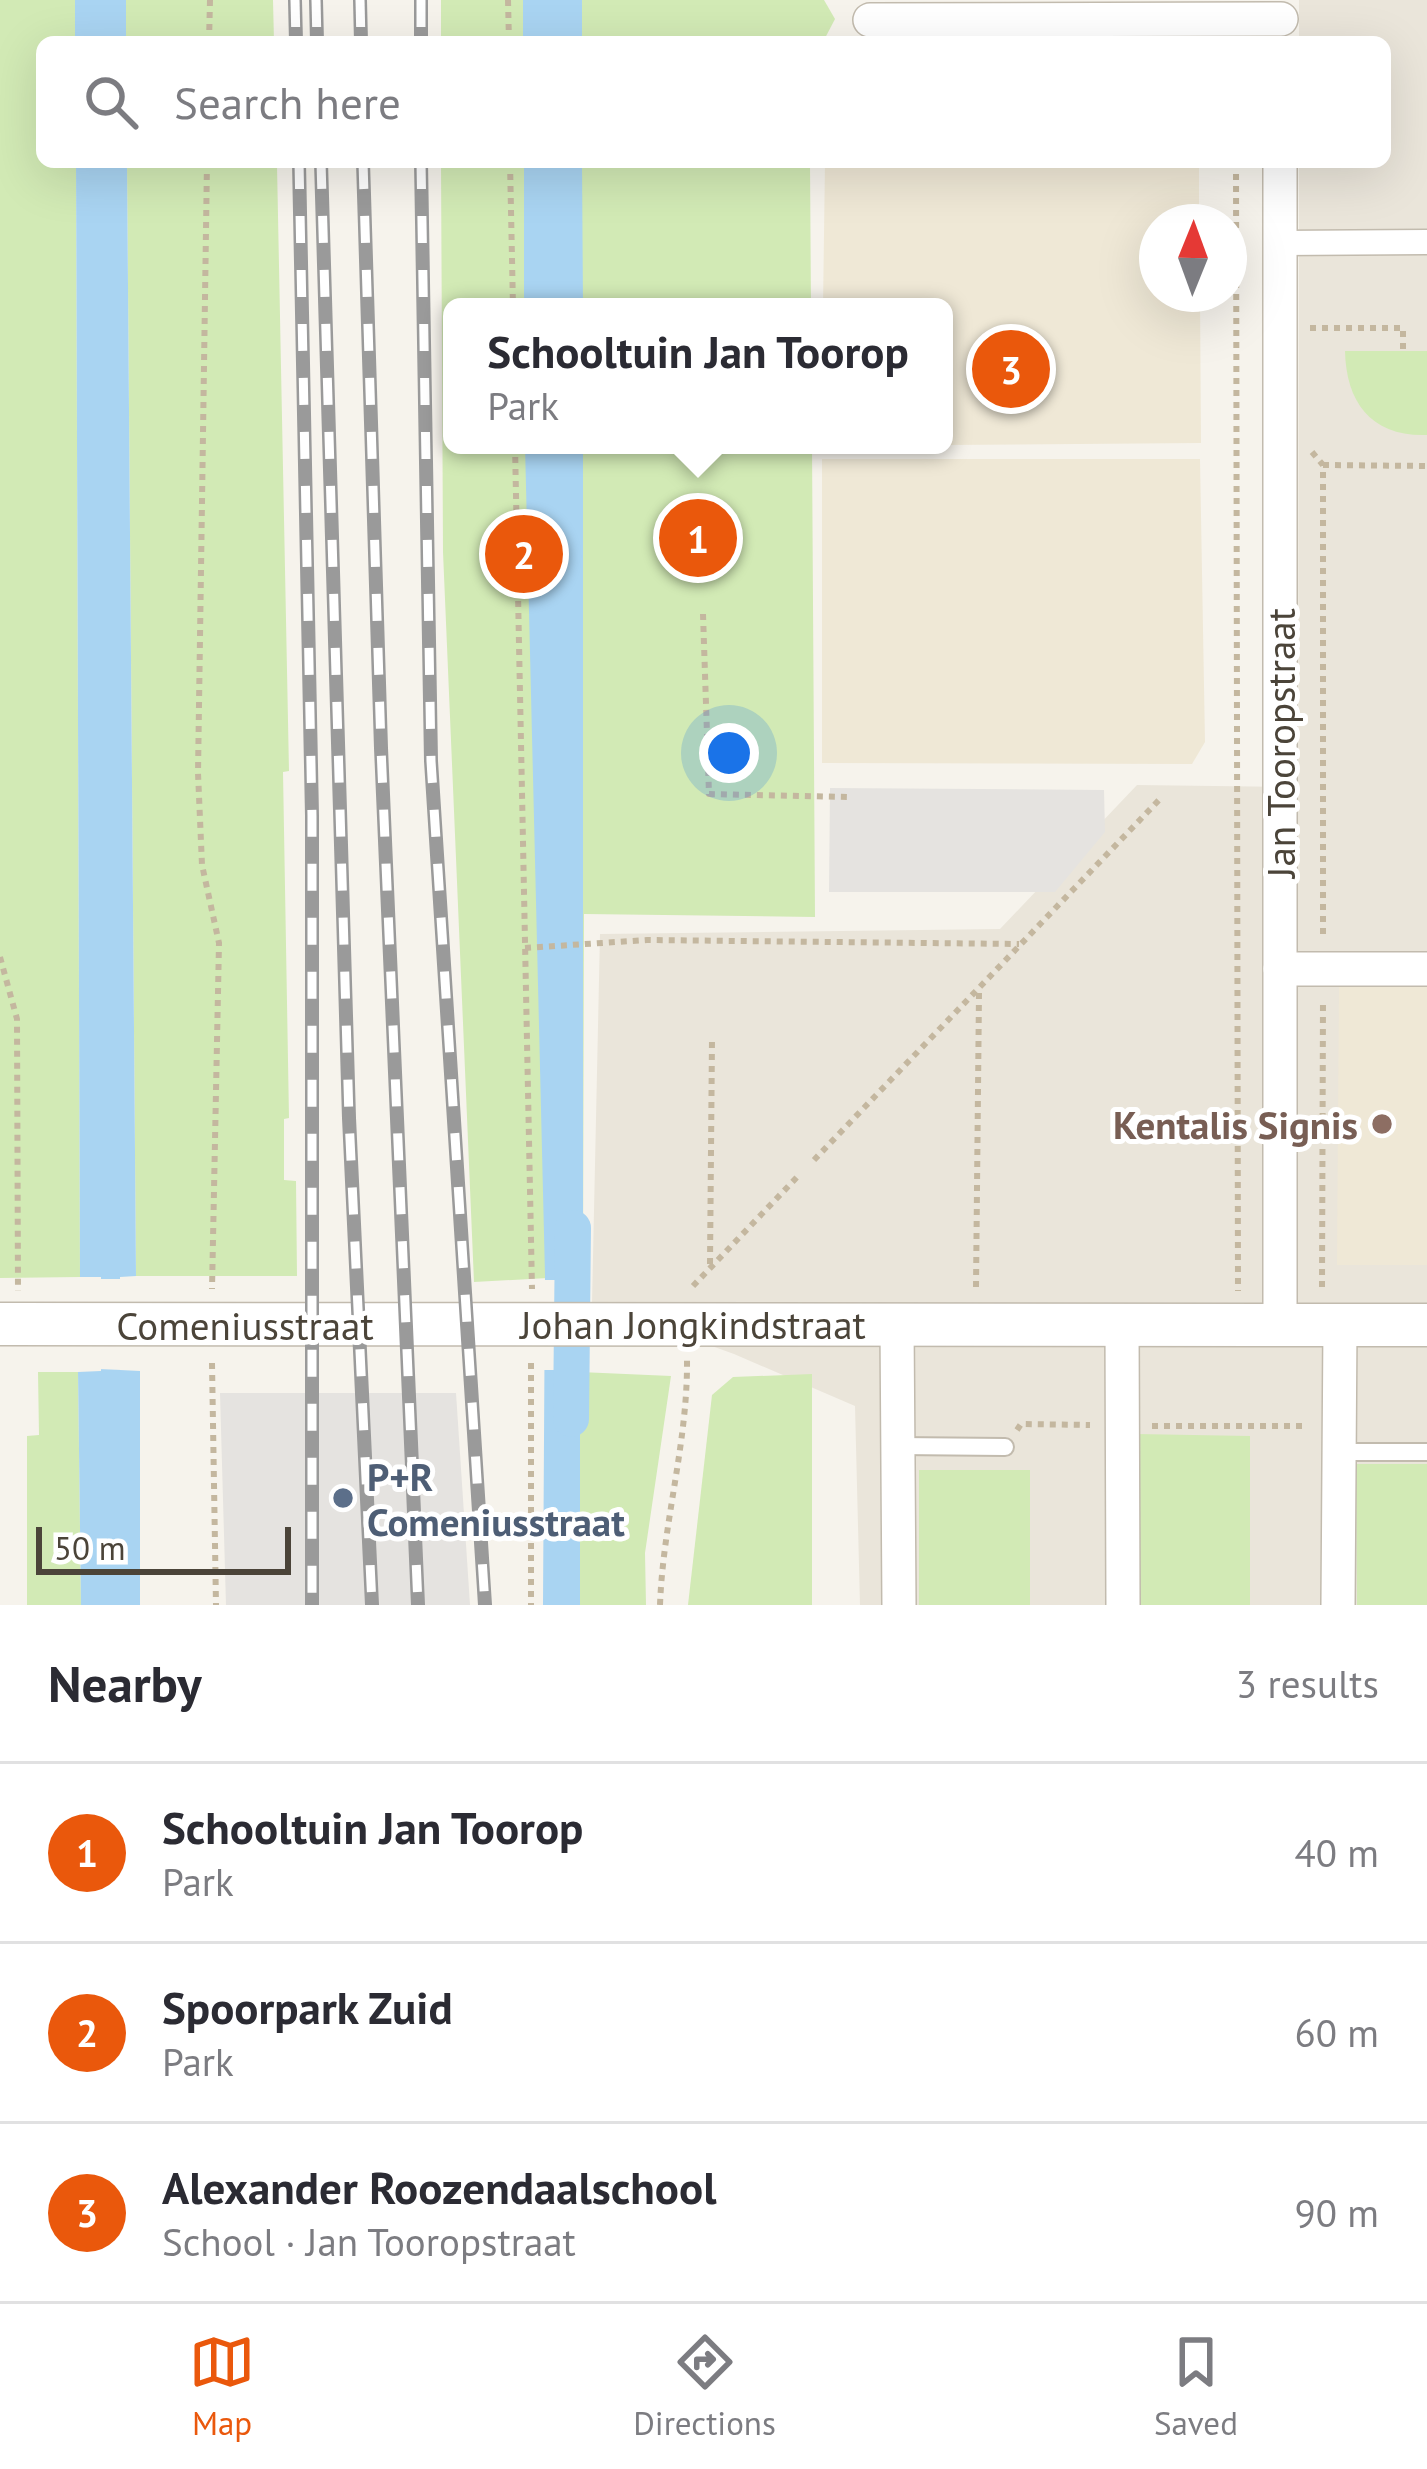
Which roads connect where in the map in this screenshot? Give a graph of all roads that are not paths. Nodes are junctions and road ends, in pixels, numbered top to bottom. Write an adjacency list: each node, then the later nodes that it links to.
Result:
1 (870, 20): 2 (street)
2 (1280, 20)
3 (1280, 168): 5 (street, Jan Tooropstraat)
4 (1427, 242): 5 (street)
5 (1280, 243): 6 (street, Jan Tooropstraat)
6 (1280, 969): 7 (street); 13 (street, Jan Tooropstraat)
7 (1427, 970)
8 (520, 1324): 9 (street, Johan Jongkindstraat); 12 (street, Comeniusstraat)
9 (897, 1324): 10 (street, Johan Jongkindstraat); 16 (street, Johan Jongkindstraat)
10 (1122, 1324): 13 (street, Johan Jongkindstraat); 20 (street)
11 (1427, 1324): 14 (street, Johan Jongkindstraat)
12 (22, 1325)
13 (1280, 1325): 14 (street, Johan Jongkindstraat)
14 (1334, 1325): 15 (street)
15 (1340, 1439): 18 (lane); 21 (street)
16 (898, 1446): 17 (lane); 19 (street, Johan Jongkindstraat)
17 (1005, 1448)
18 (1427, 1452)
19 (899, 1605)
20 (1123, 1605)
21 (1338, 1605)

